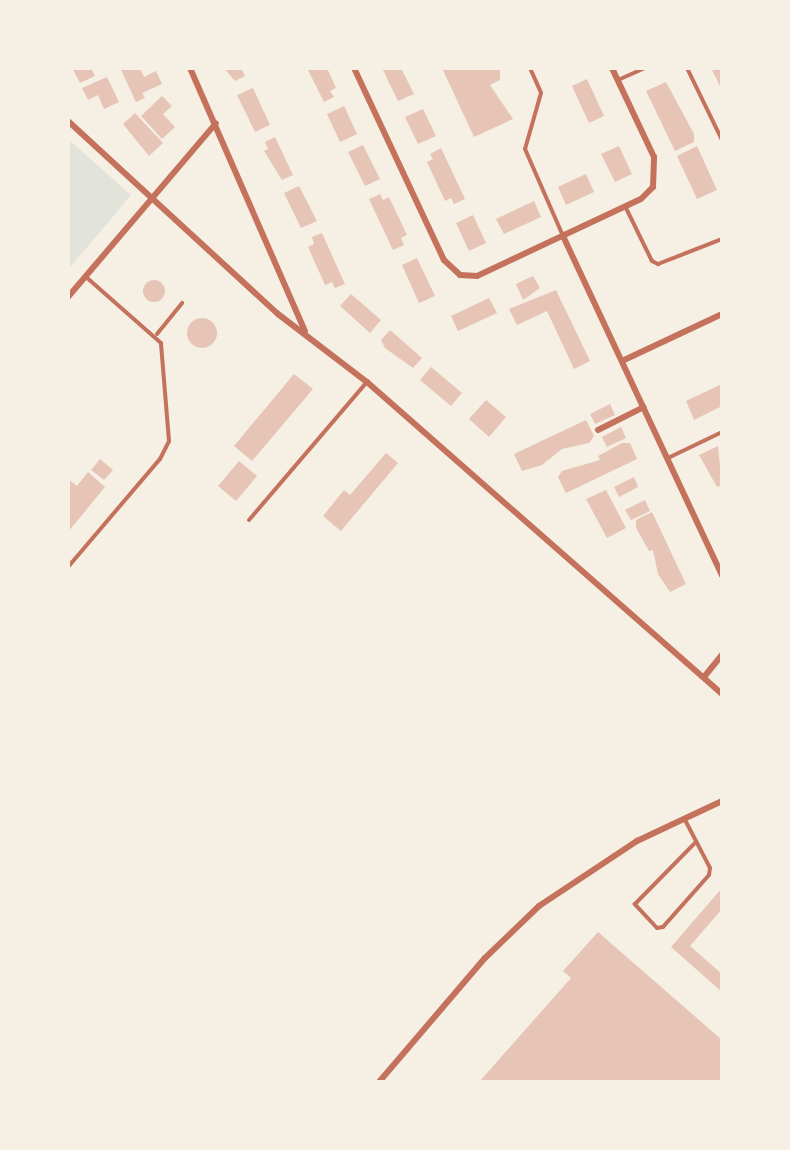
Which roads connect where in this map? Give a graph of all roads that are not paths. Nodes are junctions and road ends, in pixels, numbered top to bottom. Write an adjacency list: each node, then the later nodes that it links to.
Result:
1 (190, 68): 9 (street)
2 (354, 68): 13 (street)
3 (530, 68): 13 (lane)
4 (612, 68): 7 (street)
5 (645, 68): 7 (lane)
6 (688, 68): 10 (lane)
7 (618, 80): 12 (street)
8 (68, 121): 11 (street)
9 (216, 123): 11 (street); 19 (street)
10 (722, 140)
11 (150, 196): 15 (street); 19 (street)
12 (625, 206): 13 (street); 14 (lane)
13 (563, 236): 21 (street)
14 (722, 240)
15 (85, 276): 16 (street); 20 (lane)
16 (68, 296)
17 (182, 303): 20 (lane)
18 (722, 314): 21 (street)
19 (306, 332): 22 (street)
20 (157, 334): 29 (lane)
21 (622, 361): 23 (street)
22 (367, 382): 27 (lane); 32 (street)
23 (644, 406): 24 (street); 26 (street)
24 (598, 430)
25 (722, 432): 26 (lane)
26 (668, 458): 28 (street)
27 (250, 520)
28 (719, 559): 30 (street)
29 (68, 567)
30 (722, 576)
31 (722, 655): 32 (street)
32 (704, 678): 33 (street)
33 (722, 694)
34 (722, 801): 35 (street)
35 (684, 818): 36 (lane); 37 (street)
36 (696, 842): 36 (lane)
37 (379, 1082)

